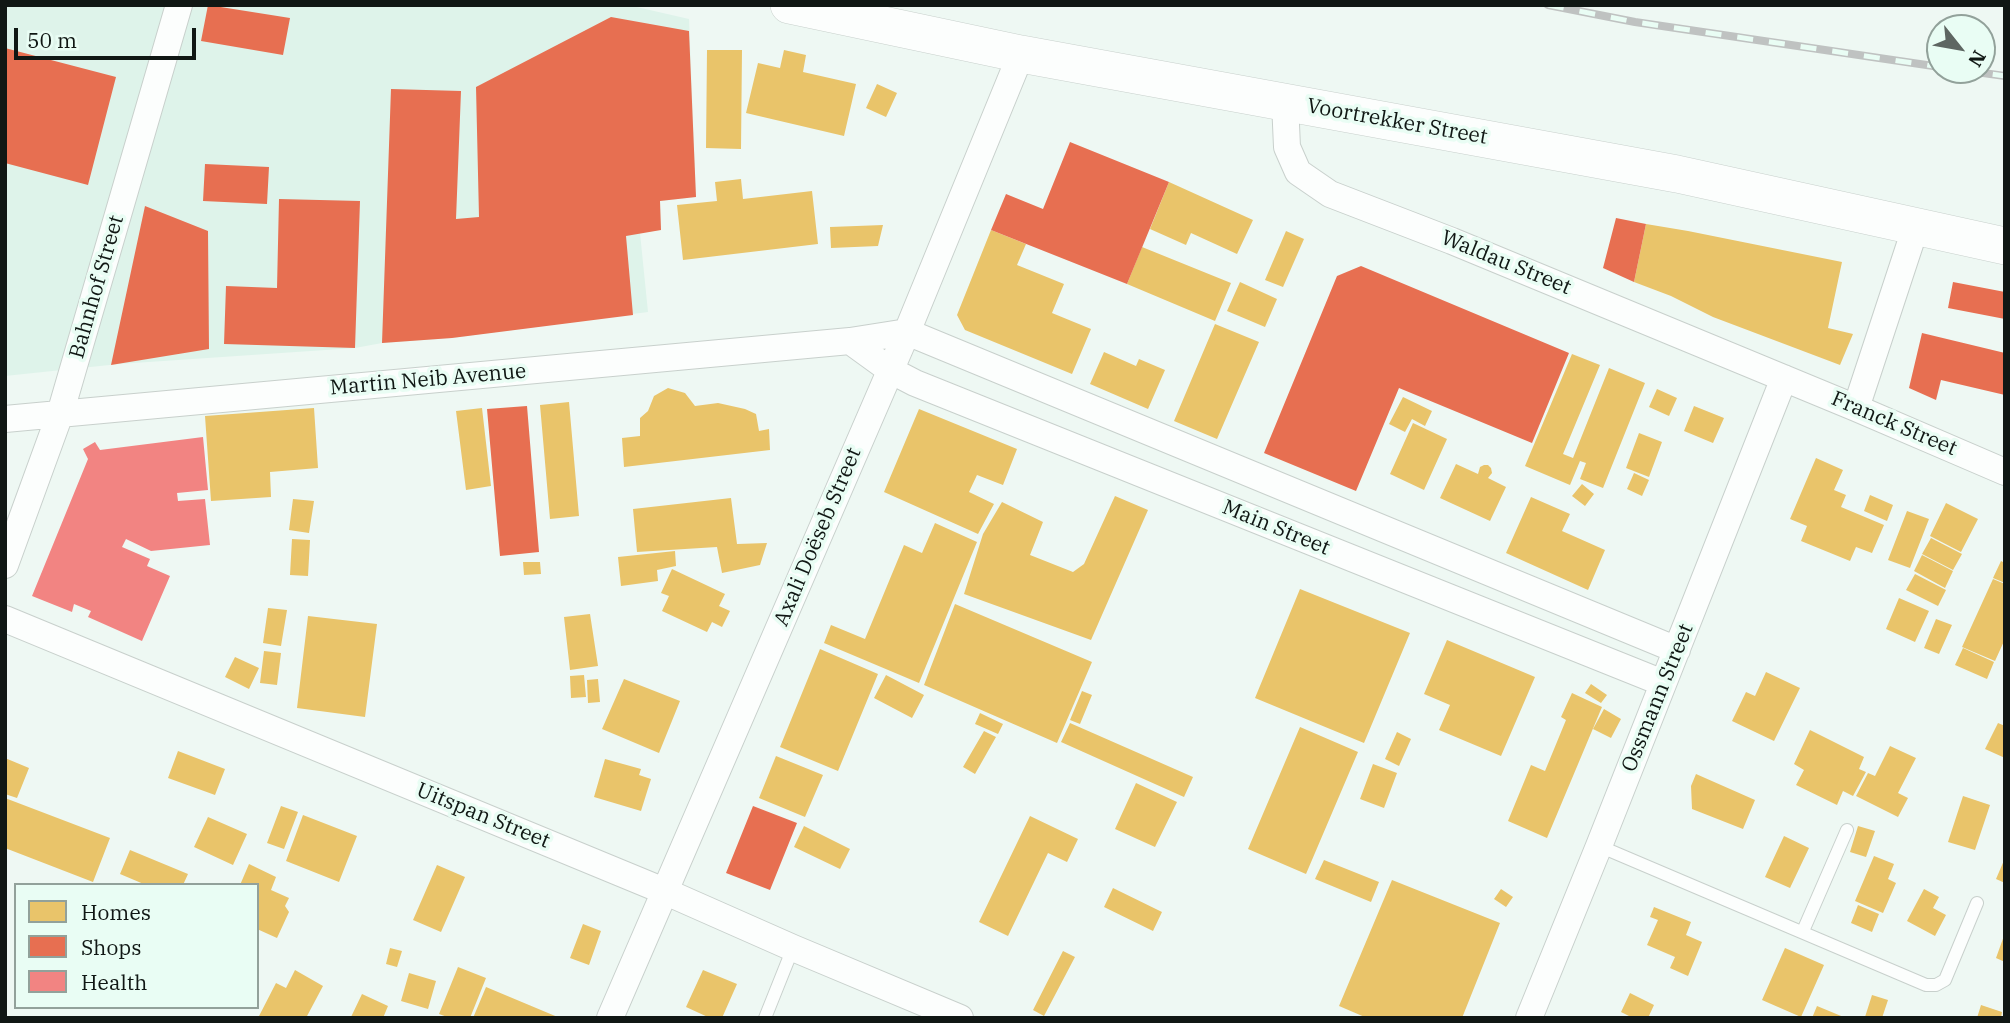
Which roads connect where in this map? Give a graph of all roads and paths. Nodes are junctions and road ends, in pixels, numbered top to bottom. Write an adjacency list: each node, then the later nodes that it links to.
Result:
1 (179, 5): 12 (street, Bahnhof Street)
2 (789, 5): 3 (main road, Voortrekker Street)
3 (1021, 54): 4 (main road, Voortrekker Street); 7 (street, Axali Doëseb Street)
4 (1285, 102): 5 (main road, Voortrekker Street); 10 (street, Waldau Street)
5 (1916, 226): 6 (main road, Voortrekker Street); 11 (street)
6 (2005, 246)
7 (906, 331): 8 (street, Martin Neib Avenue); 9 (street, Axali Doëseb Street); 17 (street, Main Street)
8 (850, 341): 9 (street); 12 (street, Martin Neib Avenue)
9 (890, 370): 18 (street, Main Street); 21 (street, Axali Doëseb Street)
10 (1784, 378): 11 (street, Franck Street); 17 (street, Ossmann Street)
11 (1856, 408): 14 (street, Franck Street)
12 (60, 414): 13 (street, Martin Neib Avenue); 15 (street, Bahnhof Street)
13 (5, 419)
14 (2005, 471)
15 (5, 565)
16 (5, 619): 21 (street, Uitspan Street)
17 (1676, 650): 18 (street, Ossmann Street)
18 (1663, 683): 20 (street, Ossmann Street)
19 (1847, 830): 23 (lane)
20 (1600, 846): 23 (lane); 25 (street, Ossmann Street)
21 (664, 891): 24 (street, Uitspan Street); 26 (street, Axali Doëseb Street)
22 (1977, 903): 23 (lane)
23 (1802, 931)
24 (793, 948): 27 (lane); 28 (street, Uitspan Street)
25 (1529, 1012)
26 (610, 1018)
27 (765, 1018)
28 (960, 1018)

